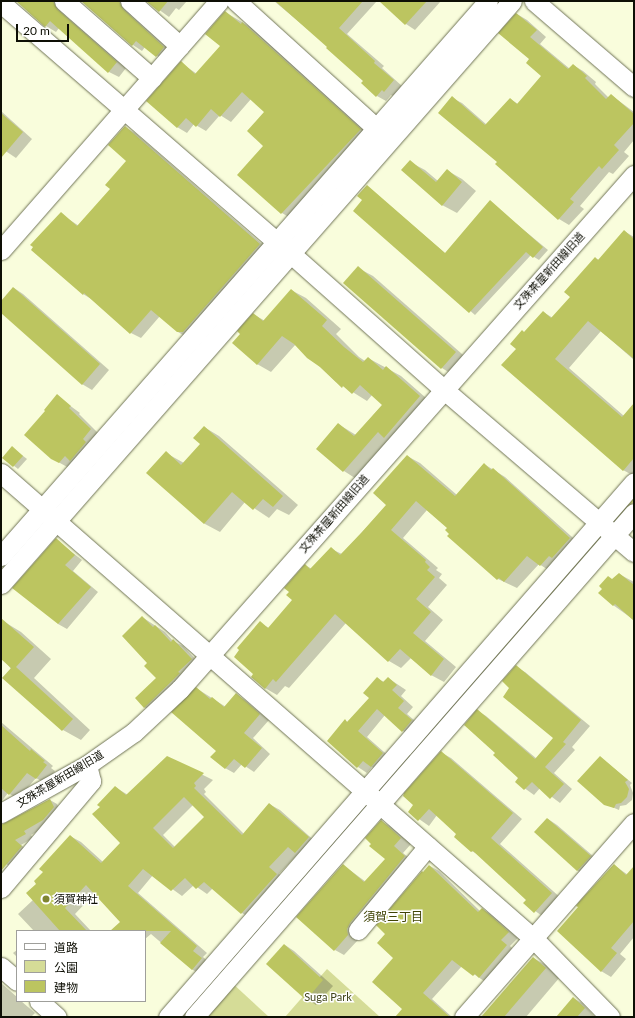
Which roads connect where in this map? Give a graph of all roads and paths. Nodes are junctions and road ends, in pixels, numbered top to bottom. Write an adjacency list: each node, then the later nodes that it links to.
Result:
1 (64, 1): 10 (street)
2 (130, 1): 9 (street)
3 (236, 1): 13 (street)
4 (488, 1): 13 (street)
5 (512, 1): 15 (street)
6 (534, 1): 11 (street)
7 (1, 3): 12 (street)
8 (209, 5): 9 (street)
9 (180, 46): 10 (street)
10 (152, 78): 12 (street)
11 (634, 87)
12 (125, 110): 15 (street); 16 (street)
13 (377, 129): 15 (street)
14 (634, 174): 17 (street, 文殊茶屋新田線旧道)
15 (284, 247): 17 (street); 20 (street); 22 (street)
16 (1, 250)
17 (443, 389): 23 (street); 28 (street, 文殊茶屋新田線旧道)
18 (1, 473): 20 (street)
19 (634, 482): 23 (street)
20 (42, 509): 22 (street); 26 (street)
21 (634, 513): 24 (street)
22 (56, 522): 27 (street); 28 (street)
23 (599, 522): 24 (street); 30 (street)
24 (615, 535): 25 (street); 31 (street)
25 (634, 552)
26 (1, 556)
27 (1, 584)
28 (210, 656): 29 (street, 文殊茶屋新田線旧道); 30 (street)
29 (88, 765): 32 (street, 文殊茶屋新田線旧道); 35 (street)
30 (364, 789): 31 (street); 42 (street)
31 (381, 804): 34 (street); 43 (street)
32 (1, 813)
33 (634, 823): 37 (street)
34 (428, 846): 36 (street); 37 (street)
35 (1, 888)
36 (358, 930)
37 (533, 938): 44 (street); 45 (street)
38 (1, 967): 39 (street)
39 (16, 980)
40 (40, 1002): 41 (street)
41 (57, 1017)
42 (168, 1017)
43 (194, 1017)
44 (464, 1017)
45 (610, 1017)

